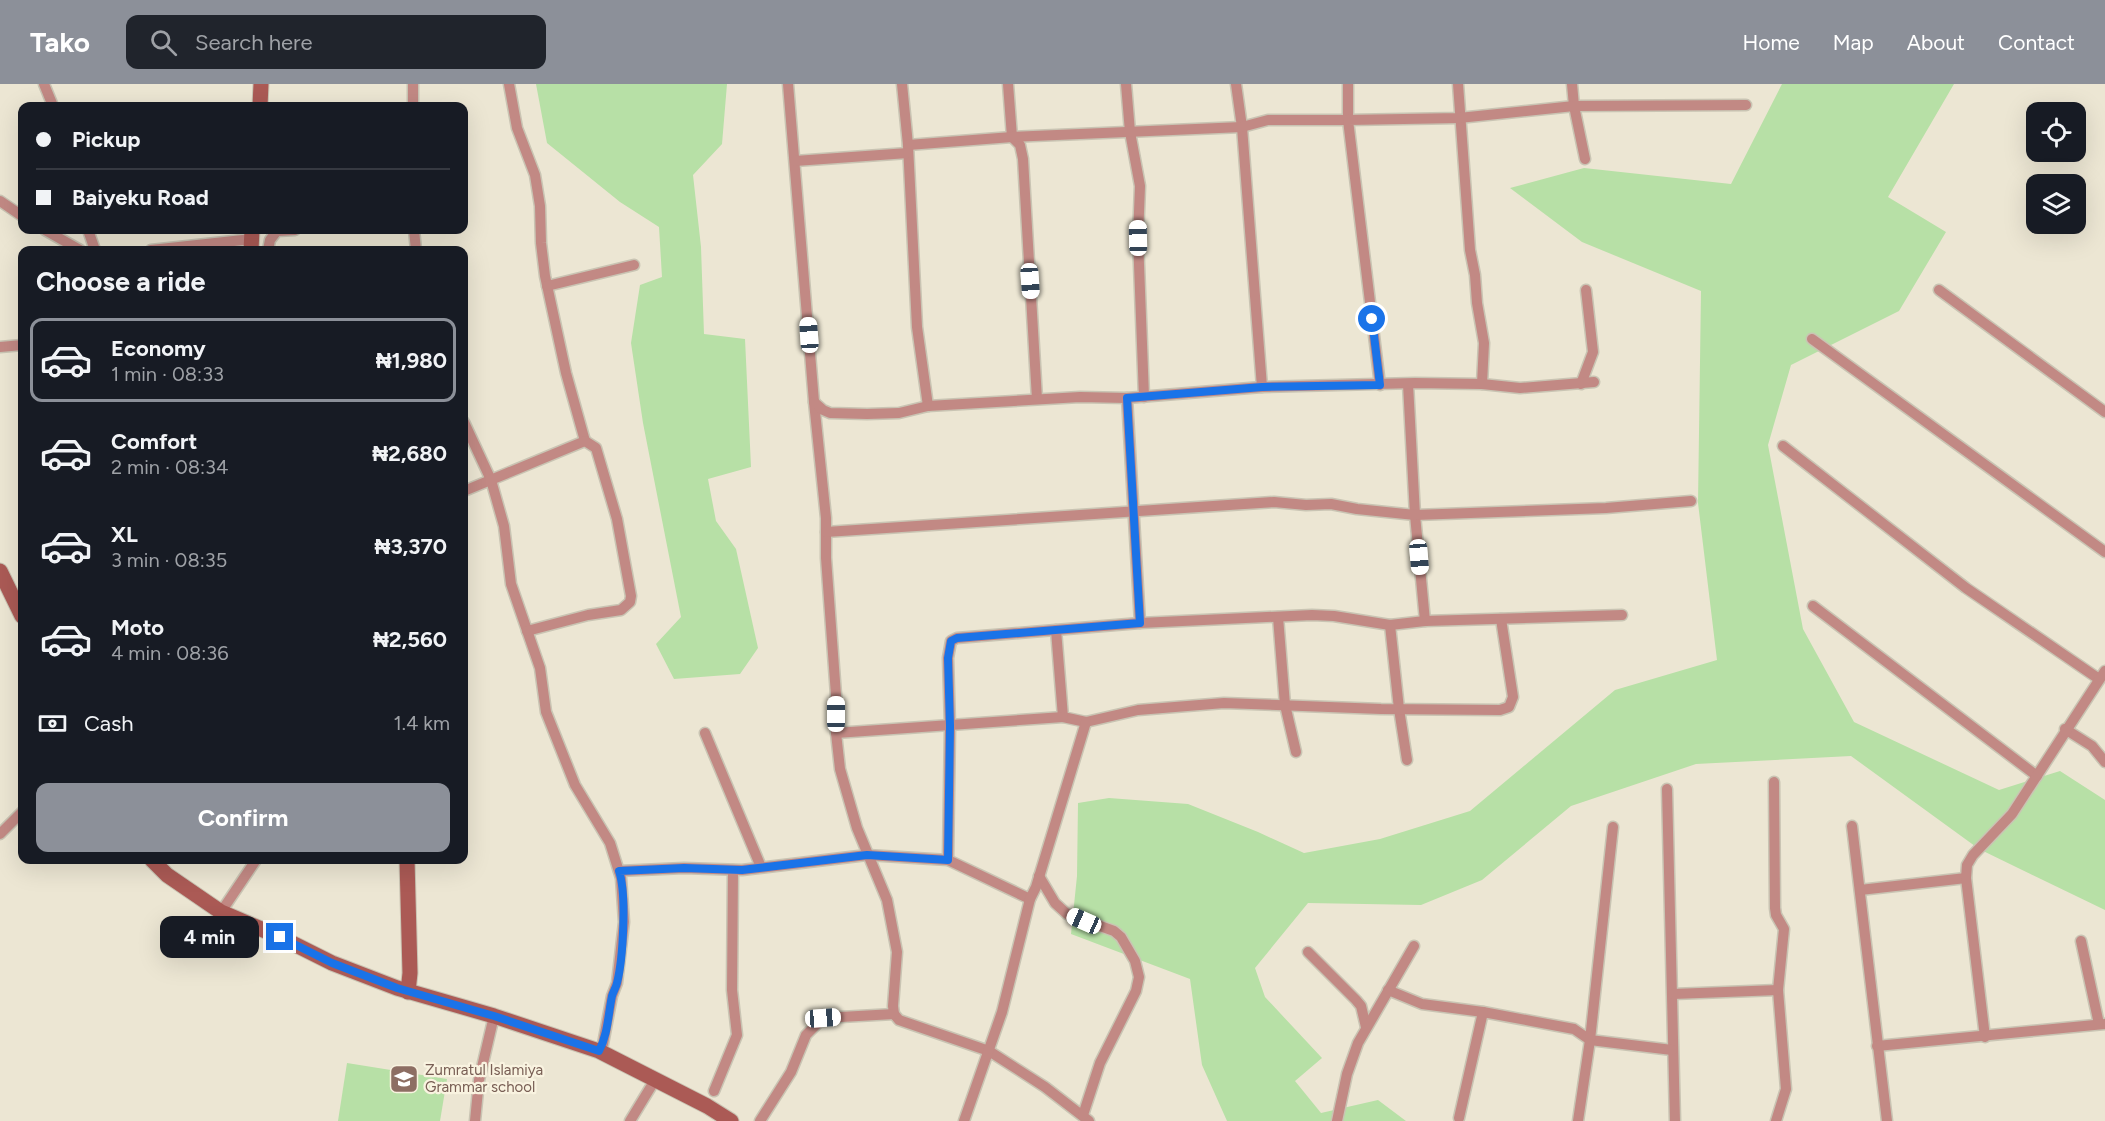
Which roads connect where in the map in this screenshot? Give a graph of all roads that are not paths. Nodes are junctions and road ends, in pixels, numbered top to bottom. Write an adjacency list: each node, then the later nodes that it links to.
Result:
1 (44, 84): 13 (street)
2 (261, 84): 14 (main road)
3 (413, 84): 15 (street)
4 (509, 84): 33 (street)
5 (788, 84): 25 (street)
6 (902, 84): 23 (street)
7 (1008, 84): 22 (street)
8 (1126, 84): 21 (street)
9 (1236, 84): 20 (street)
10 (1348, 84): 19 (street)
11 (1458, 84): 18 (street)
12 (1572, 84): 17 (street)
13 (51, 102)
14 (260, 102)
15 (413, 102)
16 (1746, 105): 17 (street)
17 (1574, 106): 18 (street); 24 (street)
18 (1459, 118): 19 (street); 41 (street)
19 (1348, 120): 20 (street); 43 (street)
20 (1242, 127): 21 (street); 44 (street)
21 (1130, 132): 22 (street); 45 (street)
22 (1012, 137): 23 (street); 47 (street)
23 (908, 149): 25 (street); 49 (street)
24 (1585, 159)
25 (795, 161): 48 (street)
26 (0, 201): 27 (street)
27 (18, 213)
28 (52, 234): 30 (street)
29 (252, 240): 31 (street)
30 (73, 246)
31 (191, 246)
32 (634, 265): 33 (street)
33 (547, 286): 52 (street)
34 (1586, 290): 42 (street)
35 (1939, 290): 50 (street)
36 (1812, 339): 60 (street)
37 (18, 345): 38 (street)
38 (0, 347)
39 (1594, 382): 42 (street)
40 (1408, 384): 41 (street); 43 (street); 58 (street)
41 (1482, 384): 42 (street)
42 (1581, 384)
43 (1380, 385): 44 (street)
44 (1262, 387): 45 (street)
45 (1144, 397): 46 (street)
46 (1127, 398): 47 (street); 57 (street)
47 (1037, 399): 49 (street)
48 (814, 402): 49 (street); 59 (street)
49 (928, 406)
50 (2105, 412)
51 (468, 431): 54 (street)
52 (585, 441): 54 (street); 71 (street)
53 (1783, 446): 72 (street)
54 (492, 480): 55 (street); 71 (street)
55 (468, 489)
56 (1690, 501): 58 (street)
57 (1134, 512): 58 (street); 59 (street); 68 (street)
58 (1415, 515): 67 (street)
59 (826, 532): 79 (street)
60 (2105, 552)
61 (0, 571): 63 (main road)
62 (1814, 606): 84 (street)
63 (18, 608)
64 (1622, 615): 66 (street)
65 (1278, 617): 68 (street); 69 (street); 73 (street)
66 (1501, 619): 67 (street); 74 (street)
67 (1425, 621): 69 (street)
68 (1140, 623): 70 (street)
69 (1390, 625): 74 (street)
70 (1056, 630): 75 (street); 77 (street)
71 (527, 631): 98 (street)
72 (2102, 675): 78 (street)
73 (1285, 705): 74 (street); 76 (street); 81 (street)
74 (1399, 709): 82 (street)
75 (1063, 717): 76 (street); 77 (street)
76 (1086, 722): 99 (street)
77 (950, 726): 79 (street); 92 (street)
78 (2065, 729): 83 (street); 84 (street)
79 (836, 733): 91 (street)
80 (705, 734): 96 (street)
81 (1296, 752)
82 (1407, 760)
83 (2105, 762)
84 (2037, 776): 100 (street)
85 (1773, 782): 108 (street)
86 (1666, 789): 110 (street)
87 (18, 816): 90 (street)
88 (1852, 826): 101 (street)
89 (1612, 827): 117 (street)
90 (0, 834)
91 (867, 855): 92 (street); 96 (street); 112 (street)
92 (948, 860): 102 (street)
93 (156, 864): 103 (main road)
94 (253, 864): 103 (street)
95 (407, 864): 109 (main road)
96 (761, 867): 97 (street)
97 (733, 870): 98 (street); 123 (street)
98 (619, 871): 120 (street)
99 (1039, 876): 102 (street); 124 (street)
100 (1966, 878): 101 (street); 116 (street)
101 (1860, 890): 118 (street)
102 (1030, 899): 121 (street)
103 (221, 912): 109 (main road)
104 (2081, 941): 114 (street)
105 (1414, 946): 107 (street)
106 (1308, 952): 115 (street)
107 (1388, 990): 111 (street); 115 (street)
108 (1778, 990): 110 (street); 134 (street)
109 (408, 992): 113 (main road)
110 (1673, 994): 119 (street)
111 (1483, 1012): 117 (street); 125 (street)
112 (894, 1014): 121 (street); 129 (street)
113 (494, 1016): 120 (main road); 126 (street)
114 (2102, 1024): 116 (street)
115 (1366, 1027): 131 (street)
116 (1985, 1037): 118 (street)
117 (1590, 1040): 119 (street); 132 (street)
118 (1877, 1046): 135 (street)
119 (1672, 1050): 133 (street)
120 (599, 1051): 122 (main road)
121 (989, 1052): 124 (street); 130 (street)
122 (655, 1080): 127 (street); 128 (main road)
123 (714, 1091)
124 (1086, 1118)
125 (1459, 1118)
126 (475, 1121)
127 (630, 1121)
128 (731, 1121)
129 (760, 1121)
130 (964, 1121)
131 (1337, 1121)
132 (1578, 1121)
133 (1675, 1121)
134 (1776, 1121)
135 (1887, 1121)

